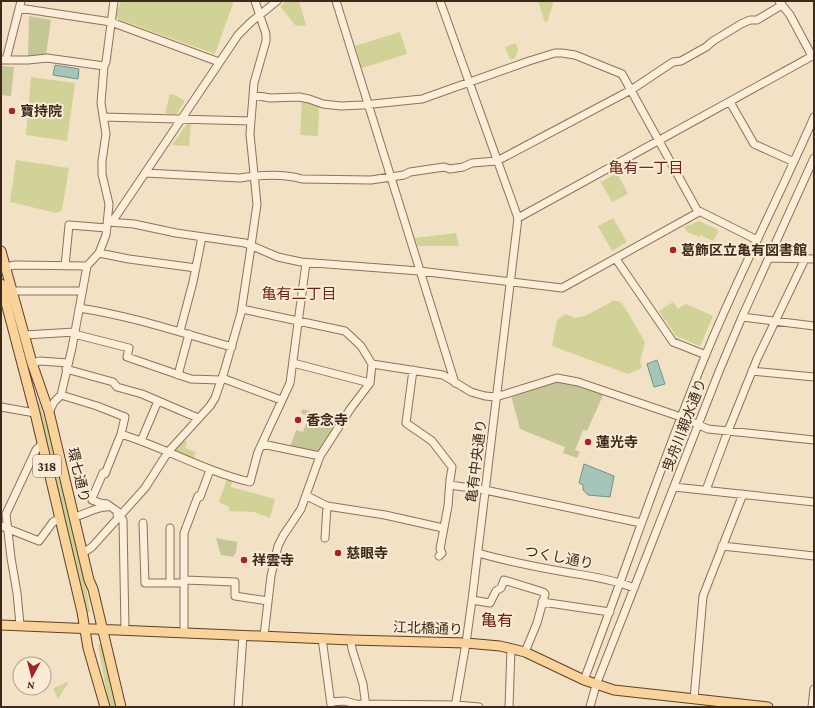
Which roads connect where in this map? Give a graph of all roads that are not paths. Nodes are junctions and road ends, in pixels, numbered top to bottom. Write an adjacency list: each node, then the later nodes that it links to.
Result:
1 (114, 1): 9 (street)
2 (255, 1): 8 (street)
3 (277, 1): 8 (street)
4 (336, 1): 18 (street)
5 (440, 1): 14 (street)
6 (780, 3): 10 (street); 15 (street)
7 (20, 5): 9 (street); 11 (street)
8 (259, 16): 12 (street); 16 (street)
9 (111, 22): 12 (street); 13 (street)
10 (813, 56): 17 (street)
11 (4, 60): 13 (street)
12 (219, 62): 21 (street)
13 (104, 66): 19 (street)
14 (468, 83): 15 (street); 18 (street); 25 (street)
15 (632, 90): 23 (street); 25 (street)
16 (253, 94): 18 (street); 22 (street)
17 (730, 102): 23 (street); 26 (street)
18 (368, 104): 29 (street)
19 (103, 117): 21 (street); 32 (street)
20 (814, 117): 26 (street)
21 (181, 120): 22 (street); 27 (street)
22 (251, 121): 28 (street)
23 (659, 140): 30 (street); 31 (street)
24 (814, 158): 38 (street, 曳舟川親水通り)
25 (497, 161): 29 (street); 31 (street)
26 (794, 162): 34 (street)
27 (145, 173): 28 (street); 32 (street)
28 (254, 176): 29 (street); 35 (street)
29 (391, 177): 47 (street)
30 (699, 212): 34 (street); 39 (street)
31 (518, 218): 48 (street, 亀有中央通り)
32 (109, 224): 33 (street); 37 (street); 43 (street)
33 (202, 237): 35 (street); 46 (street)
34 (757, 240): 63 (street)
35 (251, 246): 42 (street); 53 (street)
36 (1, 251): 45 (main road, 環七通り / 318)
37 (99, 253): 44 (street); 46 (street)
38 (769, 258): 40 (street); 54 (street, 曳舟川親水通り)
39 (616, 259): 48 (street); 63 (street)
40 (805, 259): 41 (street); 56 (street)
41 (814, 259)
42 (306, 263): 47 (street); 55 (street)
43 (65, 266): 44 (street); 45 (street)
44 (87, 266): 51 (street)
45 (6, 267): 50 (main road, 環七通り / 318)
46 (196, 268): 58 (street)
47 (419, 270): 48 (street); 74 (street)
48 (511, 281): 76 (street, 亀有中央通り)
49 (1, 284): 81 (main road, 環七通り / 318)
50 (12, 291): 51 (street); 61 (main road, 環七通り / 318)
51 (82, 291): 52 (street)
52 (79, 308): 58 (street); 59 (street)
53 (242, 309): 55 (street); 62 (street)
54 (742, 317): 56 (street); 84 (street, 曳舟川親水通り)
55 (298, 321): 65 (street); 66 (street)
56 (774, 322): 57 (street); 69 (street)
57 (814, 326)
58 (180, 331): 60 (street)
59 (75, 333): 61 (street); 67 (street); 70 (street)
60 (189, 334): 62 (street); 70 (street)
61 (25, 335): 64 (main road, 環七通り / 318)
62 (232, 347): 72 (street)
63 (706, 355): 83 (street)
64 (32, 362): 67 (street); 80 (main road, 環七通り / 318)
65 (293, 363): 73 (street); 77 (street)
66 (372, 364): 68 (street); 73 (street)
67 (67, 366): 75 (street); 78 (street)
68 (413, 370): 74 (street); 94 (street)
69 (752, 371): 71 (street); 85 (street)
70 (178, 375): 72 (street)
71 (814, 377)
72 (221, 379): 77 (street); 82 (street)
73 (370, 383): 92 (street)
74 (455, 383): 76 (street)
75 (61, 395): 80 (street); 86 (street)
76 (496, 397): 83 (street); 96 (street, 亀有中央通り)
77 (281, 400): 90 (street)
78 (158, 401): 82 (street); 88 (street)
79 (1, 407): 81 (street)
80 (49, 412): 103 (main road, 環七通り / 318)
81 (35, 413): 89 (main road, 環七通り / 318)
82 (198, 418): 91 (street)
83 (681, 418): 84 (street); 106 (street)
84 (698, 425): 85 (street); 95 (street, 曳舟川親水通り)
85 (728, 431): 87 (street); 97 (street)
86 (121, 434): 88 (street); 102 (street)
87 (814, 440)
88 (141, 441): 91 (street)
89 (42, 444): 104 (main road, 環七通り / 318); 107 (street)
90 (262, 444): 92 (street); 93 (street)
91 (168, 452): 93 (street); 102 (street)
92 (320, 456): 99 (street)
93 (210, 470): 116 (street)
94 (450, 486): 96 (street); 109 (street)
95 (674, 487): 97 (street); 119 (street, 曳舟川親水通り)
96 (485, 490): 106 (street); 113 (street, 亀有中央通り)
97 (706, 490): 98 (street)
98 (742, 494): 100 (street); 111 (street)
99 (306, 496): 101 (street); 121 (street)
100 (814, 502)
101 (327, 506): 109 (street); 110 (street)
102 (120, 515): 103 (street); 112 (street); 128 (street)
103 (74, 517): 112 (main road, 環七通り / 318)
104 (59, 519): 107 (street); 126 (main road, 環七通り / 318)
105 (142, 523): 118 (street)
106 (641, 523): 117 (street)
107 (4, 526): 125 (street)
108 (170, 528): 118 (street)
109 (443, 528): 114 (street)
110 (325, 538)
111 (722, 546): 115 (street); 140 (street)
112 (83, 553): 127 (main road, 環七通り / 318)
113 (478, 553): 117 (street, つくし通り); 120 (street, 亀有中央通り)
114 (439, 556)
115 (814, 556)
116 (184, 582): 118 (street); 121 (street); 129 (street)
117 (620, 582): 119 (street, つくし通り); 123 (street)
118 (170, 583)
119 (634, 588): 138 (street, 曳舟川親水通り)
120 (472, 600): 122 (street); 134 (street, 亀有中央通り)
121 (268, 601): 131 (street)
122 (542, 602): 123 (street); 136 (street)
123 (610, 612): 137 (street)
124 (1, 625): 125 (main road, 江北橋通り)
125 (20, 625): 126 (main road, 江北橋通り)
126 (85, 628): 127 (main road, 江北橋通り); 146 (main road, 環七通り / 318)
127 (102, 629): 128 (main road, 江北橋通り); 147 (main road, 環七通り / 318)
128 (125, 630): 129 (main road, 江北橋通り)
129 (184, 632): 130 (main road, 江北橋通り)
130 (243, 635): 131 (main road, 江北橋通り); 148 (street)
131 (264, 636): 132 (main road, 江北橋通り)
132 (322, 638): 133 (main road, 江北橋通り); 141 (street)
133 (351, 640): 134 (main road, 江北橋通り); 142 (street)
134 (466, 643): 135 (main road, 江北橋通り); 144 (street, 亀有中央通り)
135 (511, 648): 136 (main road, 江北橋通り); 150 (street)
136 (525, 652): 137 (main road, 江北橋通り)
137 (584, 680): 138 (main road, 江北橋通り)
138 (596, 685): 140 (main road, 江北橋通り); 151 (street, 曳舟川親水通り)
139 (814, 689): 153 (street)
140 (694, 699): 145 (main road, 江北橋通り)
141 (331, 705): 142 (street)
142 (365, 705): 143 (street)
143 (409, 706): 144 (street)
144 (456, 706): 149 (street)
145 (741, 706): 152 (main road, 江北橋通り)
146 (105, 707)
147 (121, 707)
148 (238, 707)
149 (479, 707)
150 (509, 707)
151 (590, 707)
152 (768, 707)
153 (812, 707)

